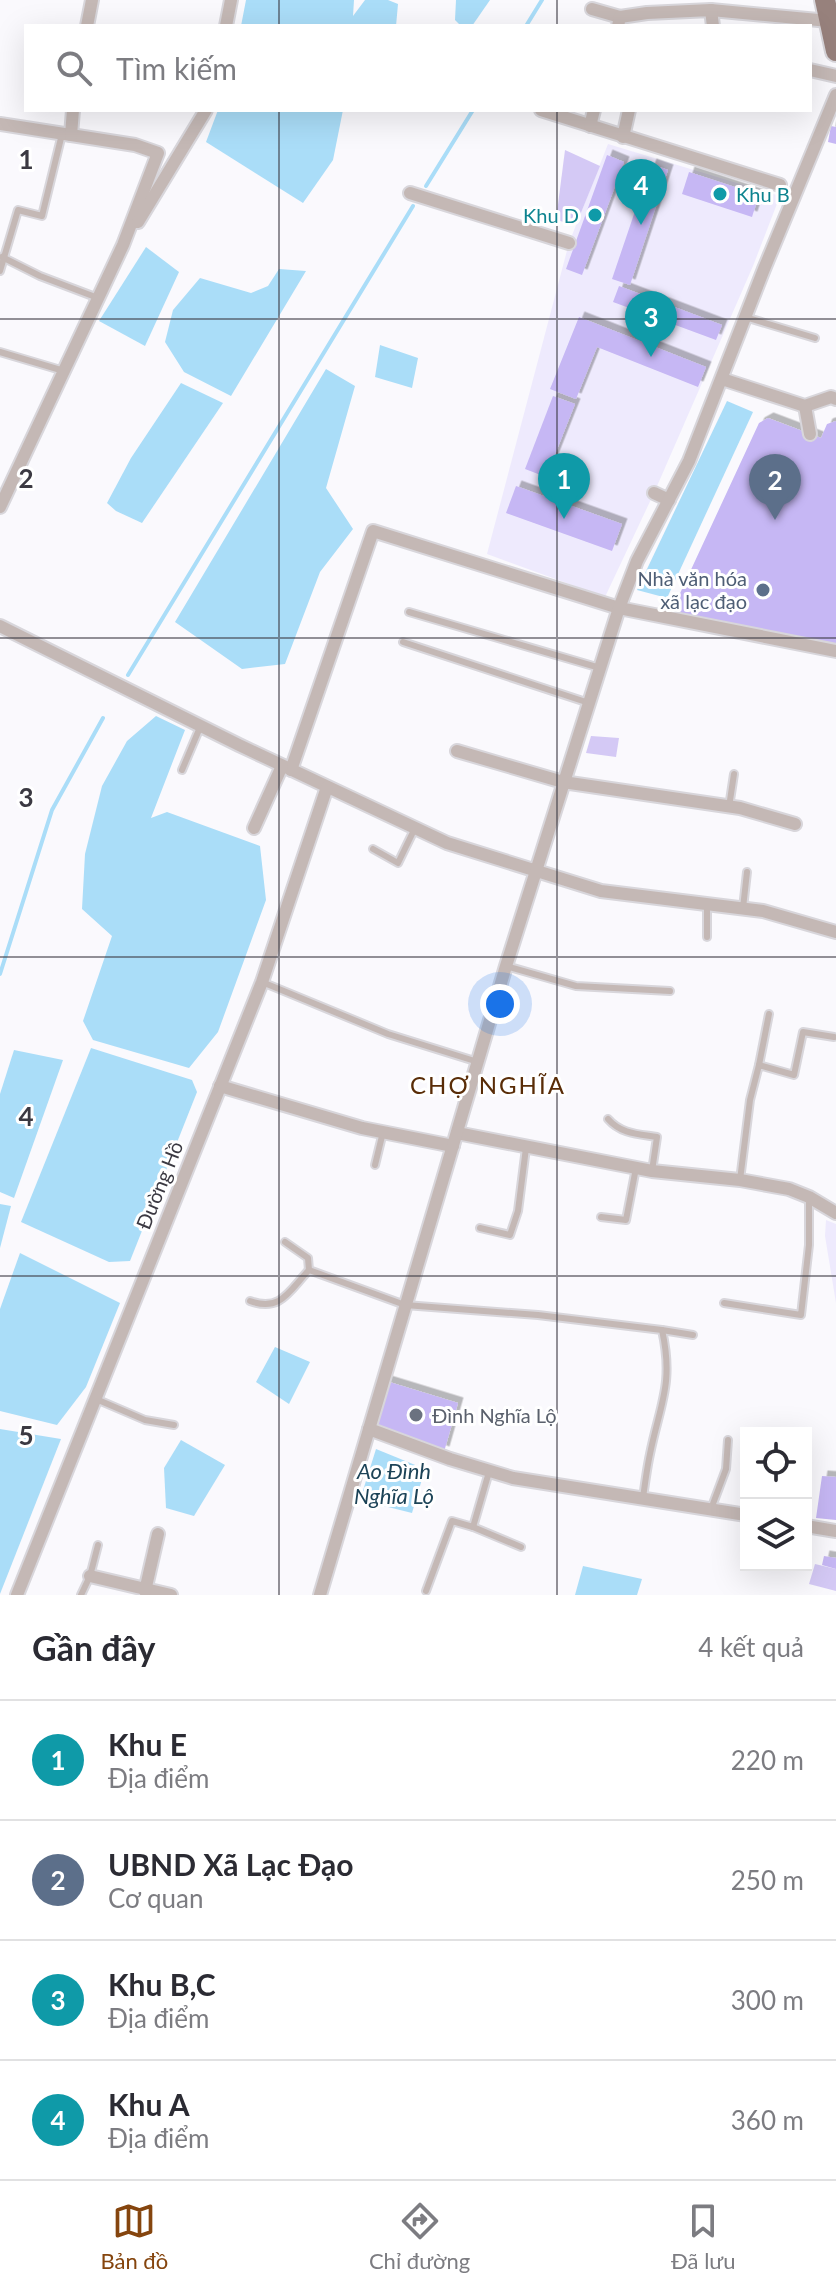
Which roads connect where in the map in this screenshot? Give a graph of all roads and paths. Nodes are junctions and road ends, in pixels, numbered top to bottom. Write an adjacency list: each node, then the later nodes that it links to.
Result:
1 (92, 0): 9 (street)
2 (231, 0): 10 (street)
3 (825, 0): 7 (main road)
4 (592, 9): 8 (street)
5 (711, 10): 6 (street); 7 (street); 11 (street)
6 (646, 19): 8 (street)
7 (829, 21): 12 (main road)
8 (619, 22)
9 (87, 24)
10 (226, 24)
11 (713, 24)
12 (836, 51)
13 (812, 70): 14 (street)
14 (836, 76)
15 (836, 95): 34 (street)
16 (72, 112): 23 (street)
17 (205, 112): 26 (street)
18 (547, 112): 22 (street)
19 (594, 112): 22 (street)
20 (629, 112): 24 (street)
21 (0, 124): 23 (street)
22 (590, 126): 24 (street)
23 (67, 134): 25 (street); 31 (lane)
24 (623, 137): 27 (street)
25 (158, 153): 26 (street); 30 (street)
26 (176, 161): 30 (street)
27 (780, 185)
28 (410, 193): 29 (street)
29 (569, 243)
30 (123, 245): 33 (street)
31 (2, 257): 32 (lane); 33 (lane)
32 (0, 271)
33 (98, 298): 37 (street)
34 (745, 317): 35 (lane); 38 (street)
35 (815, 338)
36 (0, 352): 37 (lane)
37 (64, 371): 44 (street)
38 (722, 379): 40 (street); 43 (street)
39 (836, 399): 40 (street)
40 (805, 406): 41 (street)
41 (810, 434)
42 (654, 493): 43 (street)
43 (669, 500): 45 (street)
44 (0, 507)
45 (619, 608): 49 (street); 50 (street); 54 (street)
46 (409, 612): 50 (lane)
47 (0, 626): 52 (street)
48 (403, 642): 51 (lane)
49 (836, 651)
50 (600, 668): 51 (street)
51 (589, 703): 57 (street)
52 (201, 725): 54 (street); 55 (lane)
53 (457, 751): 57 (street)
54 (286, 768): 58 (street); 61 (street)
55 (182, 770)
56 (734, 774): 59 (lane)
57 (563, 782): 59 (street); 64 (street)
58 (327, 787): 62 (street); 71 (street, Đường Hồ)
59 (729, 807): 60 (street)
60 (795, 824)
61 (254, 828)
62 (415, 828): 63 (lane); 64 (street)
63 (373, 849)
64 (535, 872): 66 (street); 70 (street)
65 (747, 872): 67 (lane)
66 (707, 904): 67 (street); 69 (lane)
67 (743, 908): 68 (street)
68 (836, 932)
69 (707, 937)
70 (506, 966): 72 (lane); 75 (street)
71 (262, 982): 75 (lane); 77 (street, Đường Hồ)
72 (670, 991)
73 (769, 1014): 76 (lane)
74 (834, 1037): 76 (lane)
75 (478, 1062): 80 (street)
76 (759, 1065): 85 (lane)
77 (220, 1086): 79 (street); 97 (street, Đường Hồ)
78 (608, 1119): 84 (lane)
79 (383, 1132): 80 (street); 82 (lane)
80 (455, 1140): 81 (street); 94 (street)
81 (526, 1148): 83 (street); 89 (lane)
82 (375, 1165)
83 (636, 1168): 84 (street); 88 (lane)
84 (652, 1171): 85 (street)
85 (740, 1180): 86 (street)
86 (809, 1197): 87 (street); 93 (lane)
87 (836, 1213)
88 (601, 1217)
89 (480, 1228)
90 (285, 1242): 91 (lane)
91 (309, 1270): 92 (lane); 94 (lane)
92 (250, 1301)
93 (724, 1303)
94 (405, 1305): 95 (lane); 99 (street)
95 (662, 1330): 96 (lane); 102 (lane)
96 (693, 1335)
97 (96, 1399): 98 (lane); 115 (street, Đường Hồ)
98 (174, 1425)
99 (369, 1429): 101 (street); 117 (street)
100 (728, 1440): 103 (lane)
101 (489, 1472): 102 (street); 105 (lane)
102 (643, 1499): 103 (street)
103 (711, 1509): 104 (street)
104 (740, 1514)
105 (473, 1527): 110 (lane); 113 (lane)
106 (812, 1527): 107 (street)
107 (836, 1531)
108 (158, 1534): 112 (street)
109 (98, 1545): 111 (lane)
110 (521, 1547)
111 (90, 1576): 112 (street); 116 (lane)
112 (145, 1591): 114 (street)
113 (426, 1591)
114 (164, 1594)
115 (17, 1595)
116 (81, 1595)
117 (320, 1595)

